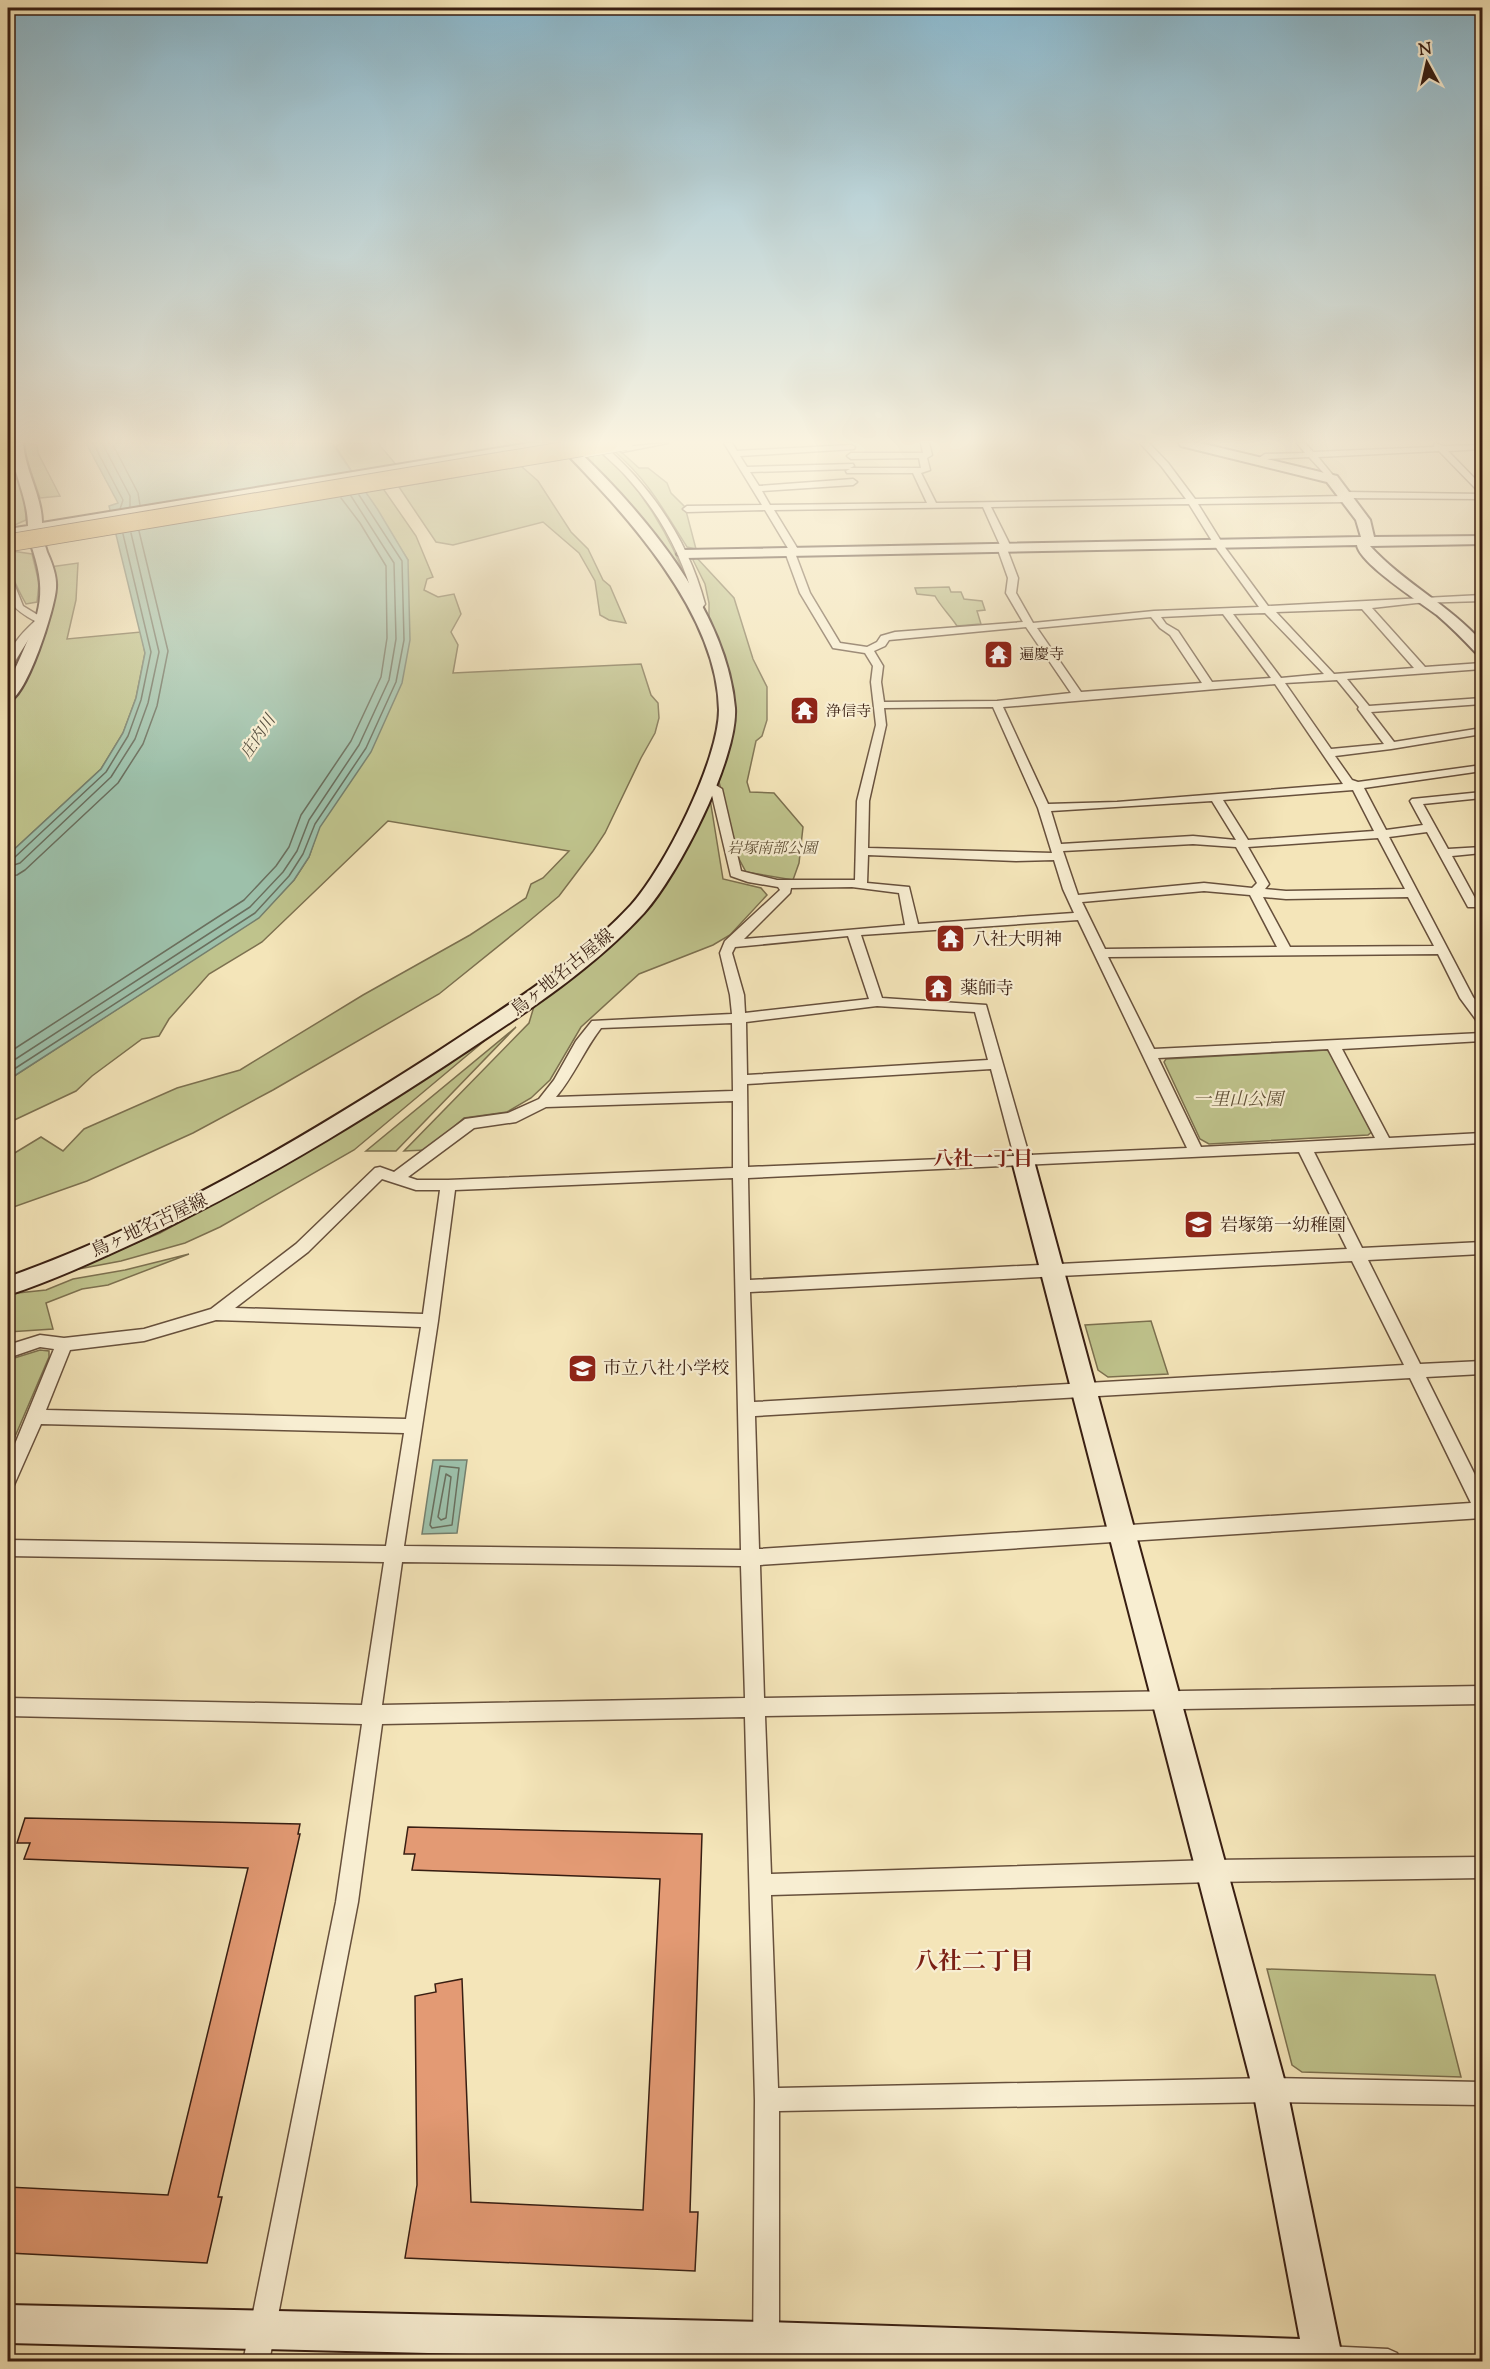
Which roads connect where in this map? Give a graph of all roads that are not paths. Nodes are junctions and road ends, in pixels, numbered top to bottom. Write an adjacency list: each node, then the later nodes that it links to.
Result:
1 (41, 554): 17 (street)
2 (658, 554): 14 (street, 鳥ヶ地名古屋線)
3 (684, 554): 4 (street); 14 (street)
4 (700, 554)
5 (793, 554): 19 (street)
6 (1006, 554): 18 (street)
7 (1225, 554): 13 (street)
8 (1369, 554): 11 (street)
9 (8, 581): 17 (street)
10 (1482, 598): 11 (street)
11 (1425, 600): 12 (street); 20 (street)
12 (1365, 606): 13 (street); 23 (street)
13 (1266, 609): 15 (street); 24 (street)
14 (696, 610): 37 (street, 鳥ヶ地名古屋線)
15 (1226, 611): 16 (street); 25 (street)
16 (1154, 614): 18 (street); 26 (street)
17 (41, 620): 21 (street); 27 (street)
18 (1030, 625): 19 (street); 28 (street)
19 (868, 650): 31 (street)
20 (1482, 651)
21 (8, 664)
22 (1482, 666): 23 (street)
23 (1422, 670): 24 (street)
24 (1335, 676): 25 (street); 32 (street)
25 (1278, 681): 26 (street); 35 (street)
26 (1210, 687): 28 (street)
27 (8, 696)
28 (1079, 697): 30 (street)
29 (1482, 701): 32 (street)
30 (997, 704): 31 (street); 41 (street)
31 (878, 705): 46 (street)
32 (1366, 709): 34 (street)
33 (1482, 731): 34 (street)
34 (1391, 746): 35 (street)
35 (1328, 753): 38 (street)
36 (1482, 768): 38 (street)
37 (707, 784): 49 (street); 83 (street, 鳥ヶ地名古屋線)
38 (1357, 786): 40 (street); 43 (street)
39 (1482, 795): 42 (street)
40 (1215, 797): 41 (street); 44 (street)
41 (1044, 807): 47 (street)
42 (1431, 828): 43 (street); 48 (street)
43 (1382, 834): 44 (street); 52 (street)
44 (1242, 844): 47 (street); 51 (street)
45 (1482, 850): 48 (street)
46 (861, 851): 47 (street); 50 (street)
47 (1058, 852): 53 (street)
48 (1444, 853): 54 (street)
49 (782, 883): 50 (street); 58 (street)
50 (861, 886): 56 (street)
51 (1255, 892): 52 (street); 53 (street); 60 (street)
52 (1413, 893): 59 (street)
53 (1075, 899): 55 (street)
54 (1482, 903)
55 (1084, 916): 56 (street); 61 (street)
56 (912, 928): 57 (street)
57 (853, 932): 58 (street); 62 (street)
58 (730, 944): 63 (street)
59 (1442, 950): 60 (street); 64 (street)
60 (1285, 951): 61 (street)
61 (1101, 953): 67 (street)
62 (877, 1002): 63 (street); 68 (street)
63 (739, 1018): 69 (street); 71 (street)
64 (1482, 1018)
65 (1482, 1037): 66 (street)
66 (1333, 1045): 67 (street); 73 (street)
67 (1150, 1054): 75 (street)
68 (996, 1064): 69 (street); 76 (street)
69 (741, 1080): 70 (street)
70 (740, 1096): 71 (street); 77 (street)
71 (544, 1102): 78 (street)
72 (1482, 1138): 73 (street)
73 (1385, 1143): 74 (street)
74 (1304, 1147): 75 (street); 81 (street)
75 (1197, 1153): 76 (street)
76 (1023, 1161): 77 (street); 82 (street)
77 (740, 1173): 79 (street); 84 (street)
78 (396, 1178): 79 (street); 85 (street)
79 (448, 1185): 86 (street)
80 (1482, 1248): 81 (street)
81 (1356, 1254): 82 (street); 90 (street)
82 (1051, 1270): 84 (street); 91 (street)
83 (8, 1286)
84 (742, 1286): 92 (street)
85 (216, 1314): 86 (street); 87 (street)
86 (430, 1321): 94 (street)
87 (64, 1344): 88 (street); 93 (street)
88 (8, 1351)
89 (1482, 1367): 90 (street)
90 (1417, 1371): 91 (street); 96 (street)
91 (1084, 1391): 92 (street); 97 (street)
92 (747, 1409): 100 (street)
93 (36, 1417): 94 (street); 95 (street)
94 (413, 1426): 99 (street)
95 (8, 1480)
96 (1482, 1508): 97 (street)
97 (1120, 1532): 100 (street); 102 (street)
98 (8, 1548): 99 (street)
99 (394, 1554): 100 (street); 105 (street)
100 (750, 1558): 104 (street)
101 (1482, 1695): 102 (street)
102 (1166, 1699): 104 (street); 107 (street)
103 (8, 1707): 105 (street)
104 (754, 1707): 105 (street); 108 (street)
105 (371, 1715): 113 (street)
106 (1482, 1867): 107 (street)
107 (1212, 1871): 108 (street); 109 (street)
108 (760, 1885): 111 (street)
109 (1270, 2090): 110 (street); 111 (street); 115 (street)
110 (1482, 2094)
111 (767, 2100): 114 (street)
112 (8, 2324): 113 (street)
113 (259, 2346): 114 (street)
114 (766, 2351): 115 (street)
115 (1324, 2360): 116 (street)
116 (1388, 2361)

